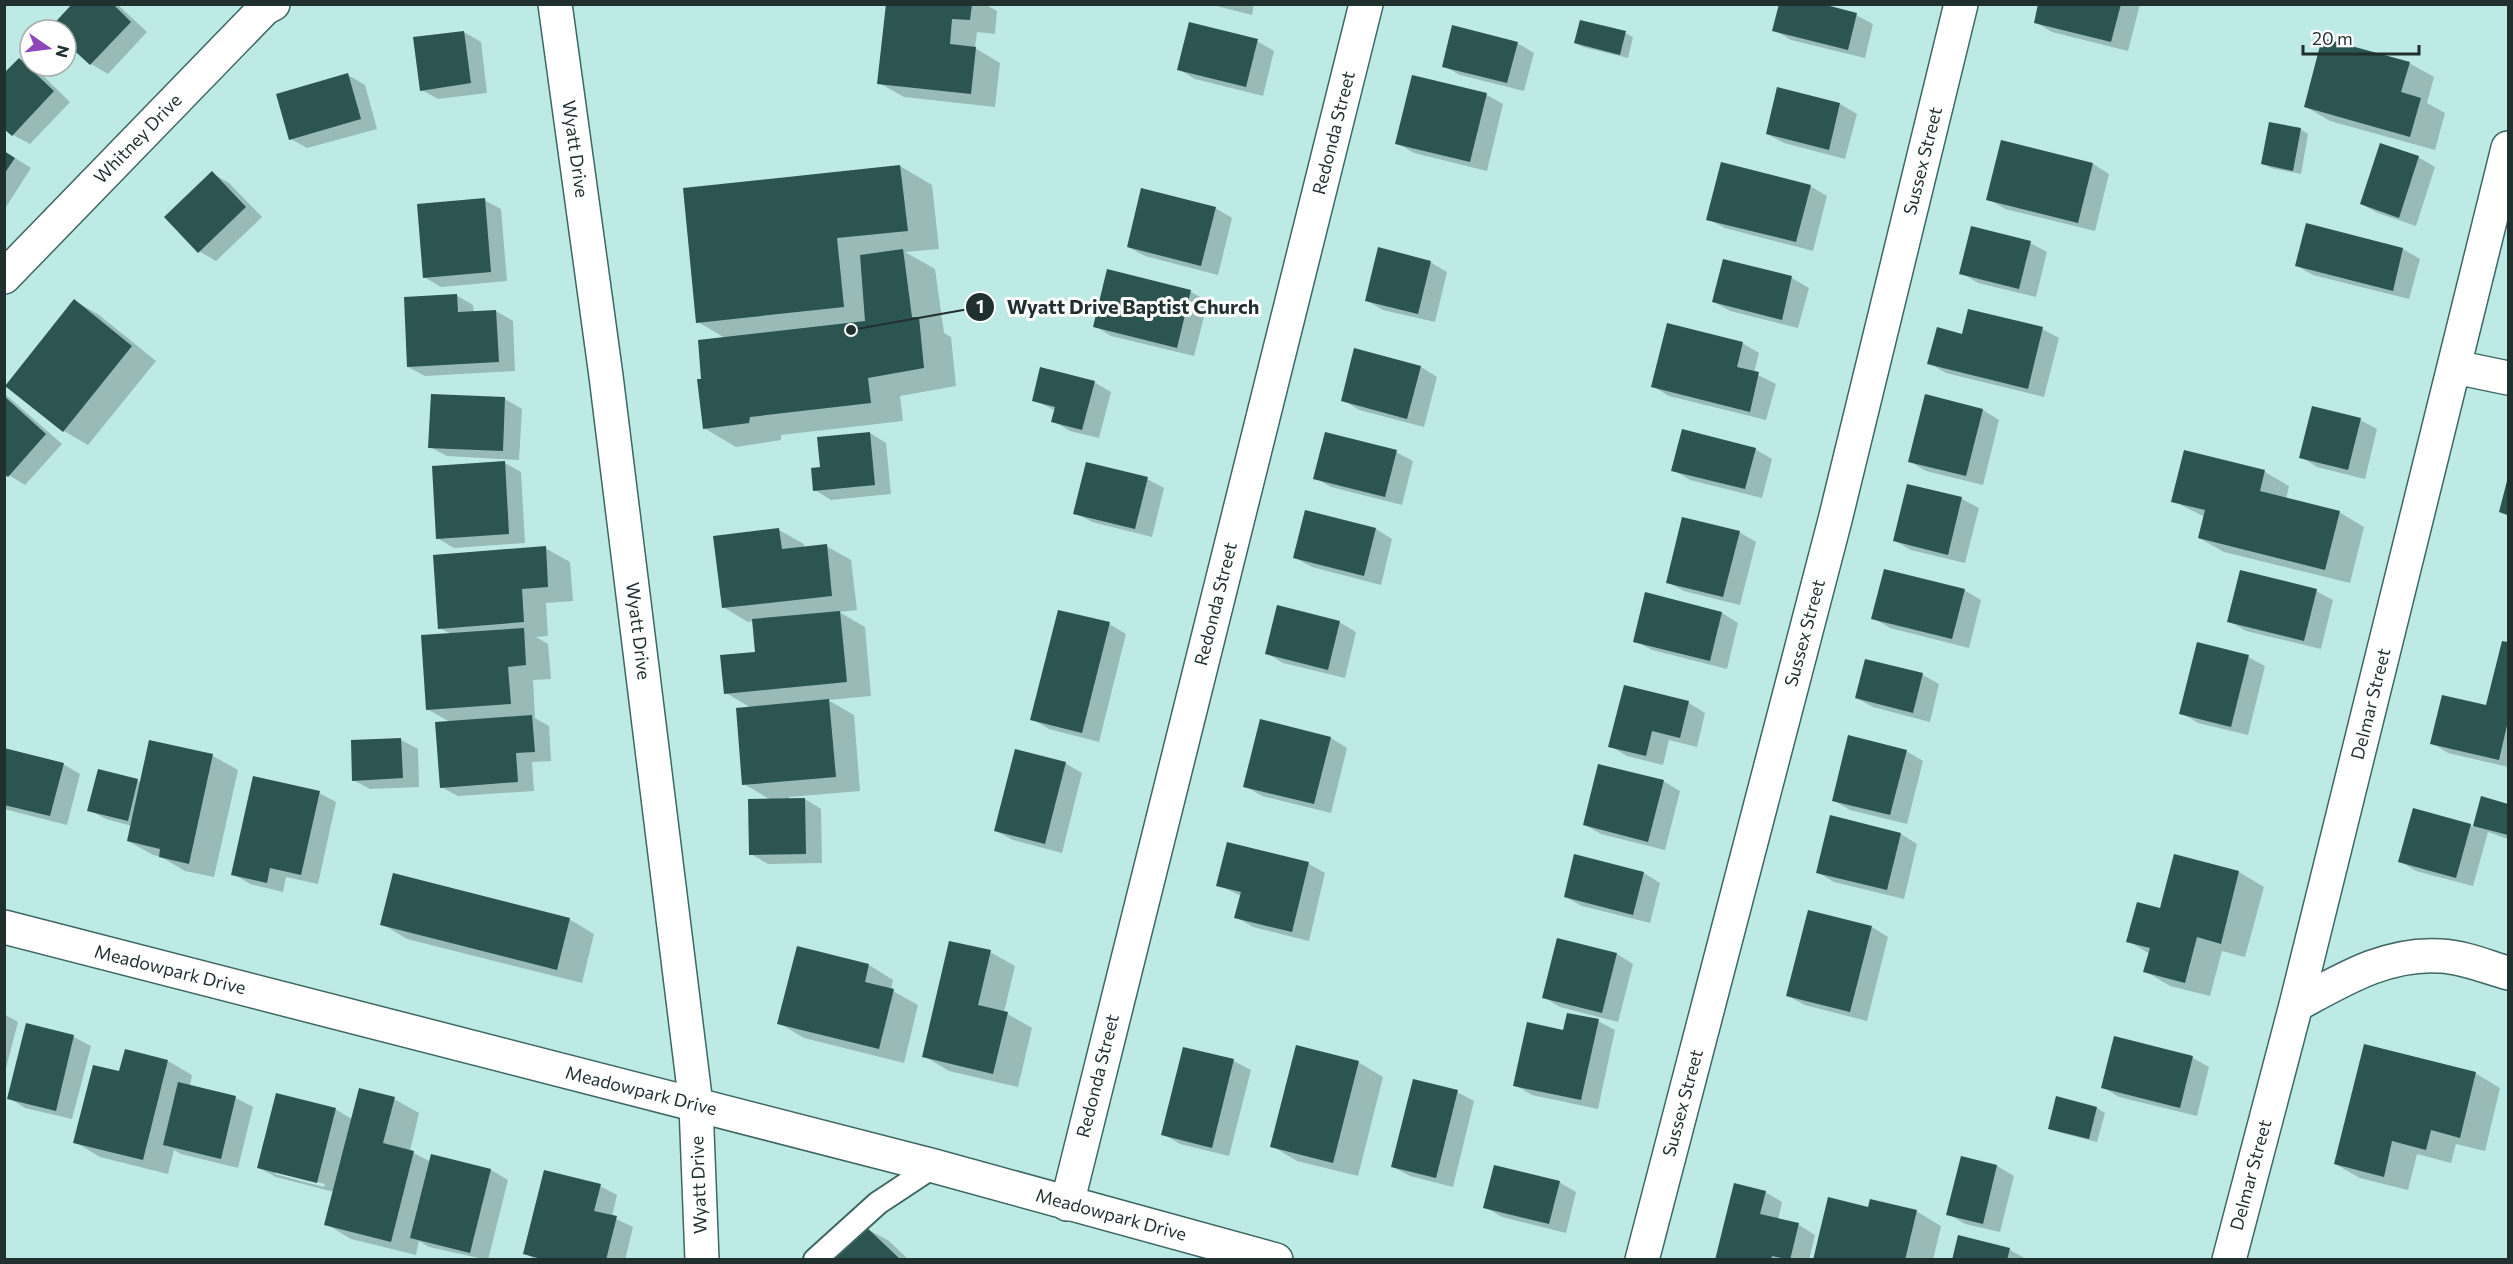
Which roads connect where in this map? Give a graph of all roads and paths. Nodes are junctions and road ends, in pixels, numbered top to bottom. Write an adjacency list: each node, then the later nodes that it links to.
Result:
1 (273, 4): 6 (street, Whitney Drive)
2 (555, 4): 12 (street, Wyatt Drive)
3 (1366, 4): 14 (street, Redonda Street)
4 (1961, 4): 18 (street, Sussex Street)
5 (2508, 148): 7 (street, Delmar Street)
6 (4, 277)
7 (2455, 367): 8 (street); 11 (street, Delmar Street)
8 (2508, 378)
9 (4, 927): 12 (street, Meadowpark Drive)
10 (2508, 973): 11 (street)
11 (2296, 1005): 19 (street, Delmar Street)
12 (696, 1105): 13 (street, Meadowpark Drive); 15 (street, Wyatt Drive)
13 (934, 1166): 14 (street, Meadowpark Drive); 16 (lane)
14 (1066, 1204): 17 (street, Meadowpark Drive)
15 (702, 1260)
16 (815, 1260)
17 (1276, 1260)
18 (1642, 1260)
19 (2229, 1260)

